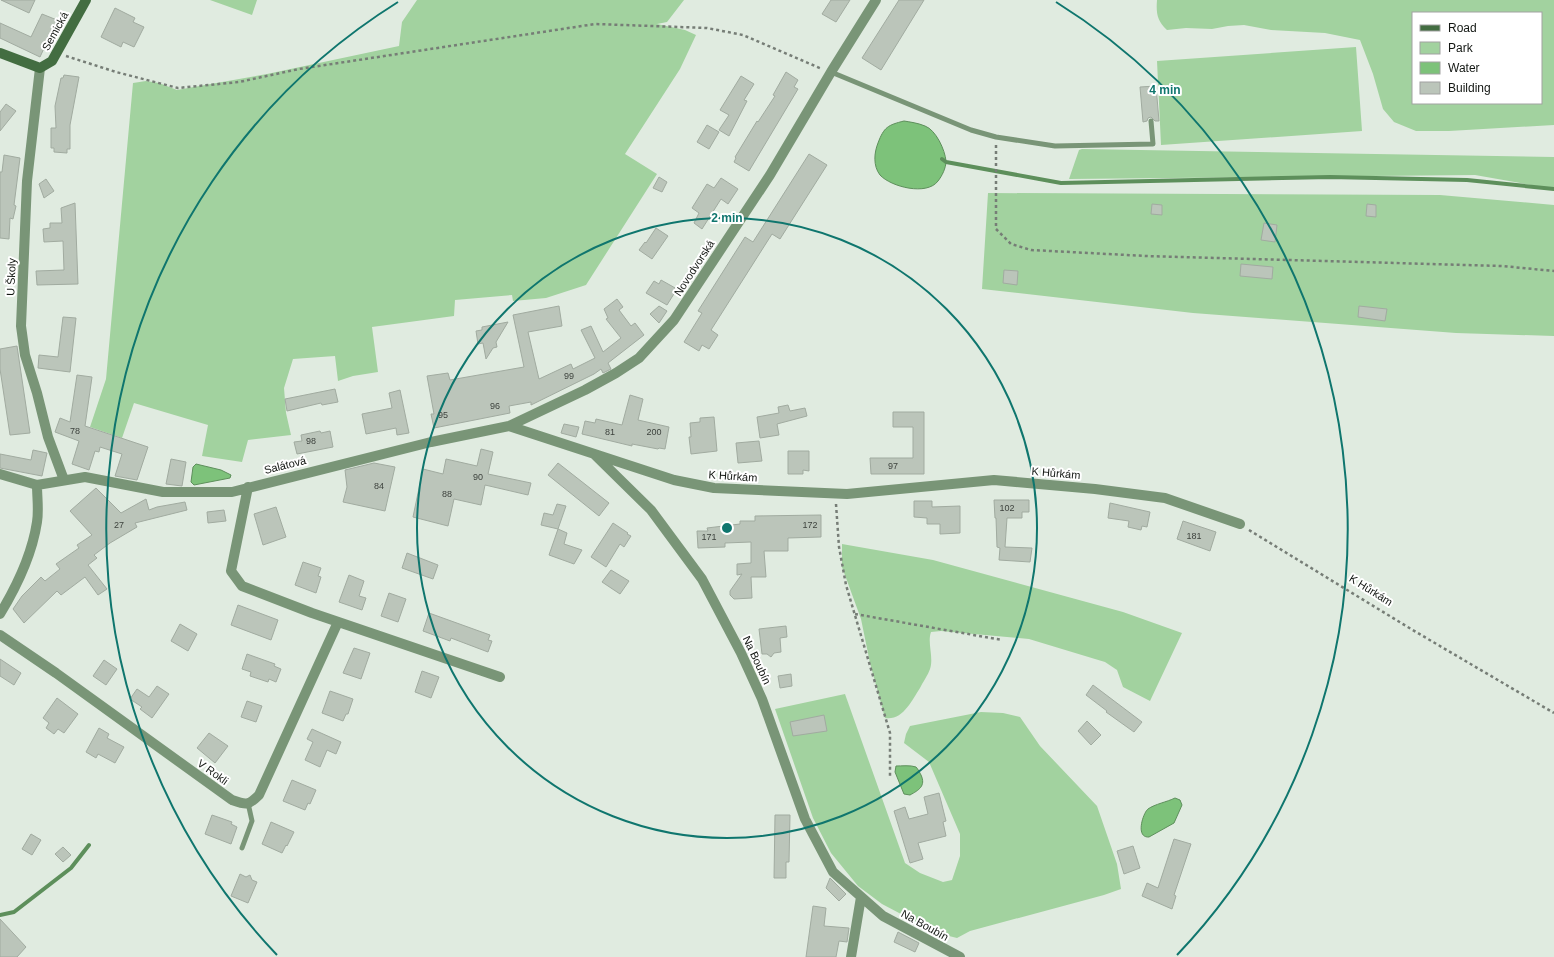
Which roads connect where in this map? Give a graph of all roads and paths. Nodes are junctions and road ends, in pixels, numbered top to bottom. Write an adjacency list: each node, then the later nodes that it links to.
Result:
1 (86, 0): 3 (street, Semická)
2 (876, 0): 6 (street, Novodvorská)
3 (56, 52): 5 (street, Semická); 6 (path)
4 (0, 53): 5 (street)
5 (40, 68): 13 (street, U Školy)
6 (831, 72): 8 (lane); 10 (street, Novodvorská)
7 (1151, 121): 8 (lane)
8 (996, 137): 9 (path)
9 (1554, 271)
10 (509, 426): 11 (street, K Hůrkám); 15 (street, Salátová)
11 (594, 454): 16 (street, K Hůrkám); 28 (street, Na Boubín)
12 (0, 474): 14 (street)
13 (64, 480): 14 (street, Salátová); 15 (street, Salátová)
14 (38, 485): 18 (street)
15 (248, 487): 20 (street)
16 (835, 494): 17 (street, K Hůrkám); 19 (path)
17 (1240, 524): 24 (path, K Hůrkám)
18 (0, 614)
19 (855, 614): 22 (path); 25 (path)
20 (338, 622): 23 (street); 26 (street)
21 (0, 635): 26 (street, V Rokli)
22 (1002, 640)
23 (500, 677)
24 (1554, 713)
25 (890, 777)
26 (248, 803): 27 (lane)
27 (242, 848)
28 (861, 896): 29 (street); 30 (street, Na Boubín)
29 (851, 957)
30 (960, 957)

